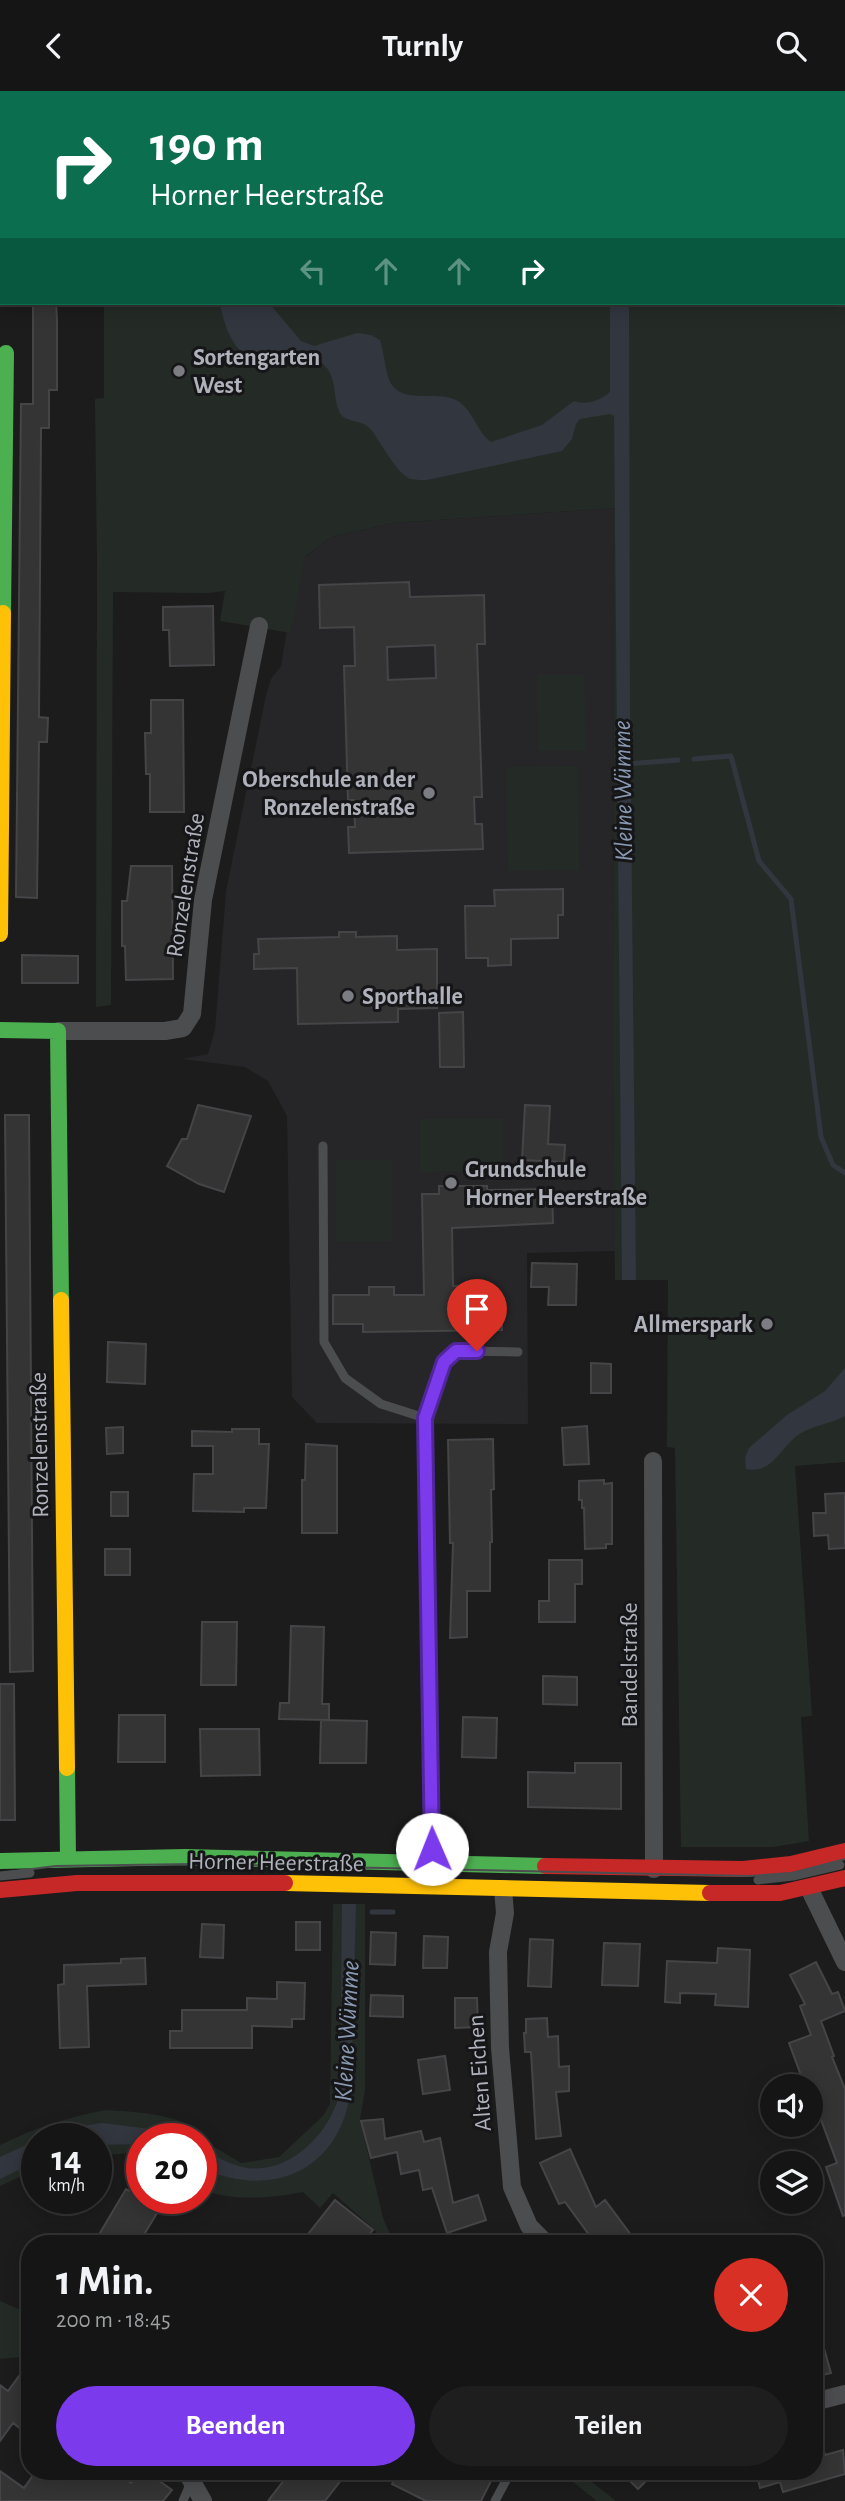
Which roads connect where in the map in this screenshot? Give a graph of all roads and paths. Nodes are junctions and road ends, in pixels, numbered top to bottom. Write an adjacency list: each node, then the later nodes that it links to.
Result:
1 (6, 353): 3 (main road)
2 (259, 626): 5 (street, Ronzelenstraße)
3 (0, 935)
4 (0, 1030): 5 (main road, Ronzelenstraße)
5 (58, 1031): 11 (main road, Ronzelenstraße)
6 (323, 1146): 8 (lane)
7 (518, 1352): 8 (lane)
8 (425, 1418): 13 (lane)
9 (653, 1461): 16 (street, Bandelstraße)
10 (845, 1851): 16 (main road, Horner Heerstraße)
11 (68, 1858): 12 (main road, Horner Heerstraße); 13 (main road, Horner Heerstraße)
12 (0, 1861)
13 (432, 1863): 16 (main road, Horner Heerstraße)
14 (845, 1864): 21 (lane)
15 (219, 1868): 19 (lane)
16 (654, 1869)
17 (43, 1871): 18 (lane)
18 (0, 1876)
19 (599, 1877)
20 (845, 1878): 22 (main road, Horner Heerstraße)
21 (753, 1880)
22 (809, 1888): 23 (main road, Horner Heerstraße); 25 (street)
23 (503, 1889): 24 (main road, Horner Heerstraße); 26 (street, Alten Eichen)
24 (0, 1891)
25 (845, 1962)
26 (538, 2235)
27 (845, 2395): 28 (street)
28 (823, 2400)
29 (188, 2480): 32 (lane)
30 (191, 2480): 33 (street)
31 (506, 2480): 34 (lane)
32 (183, 2501)
33 (203, 2501)
34 (495, 2501)

